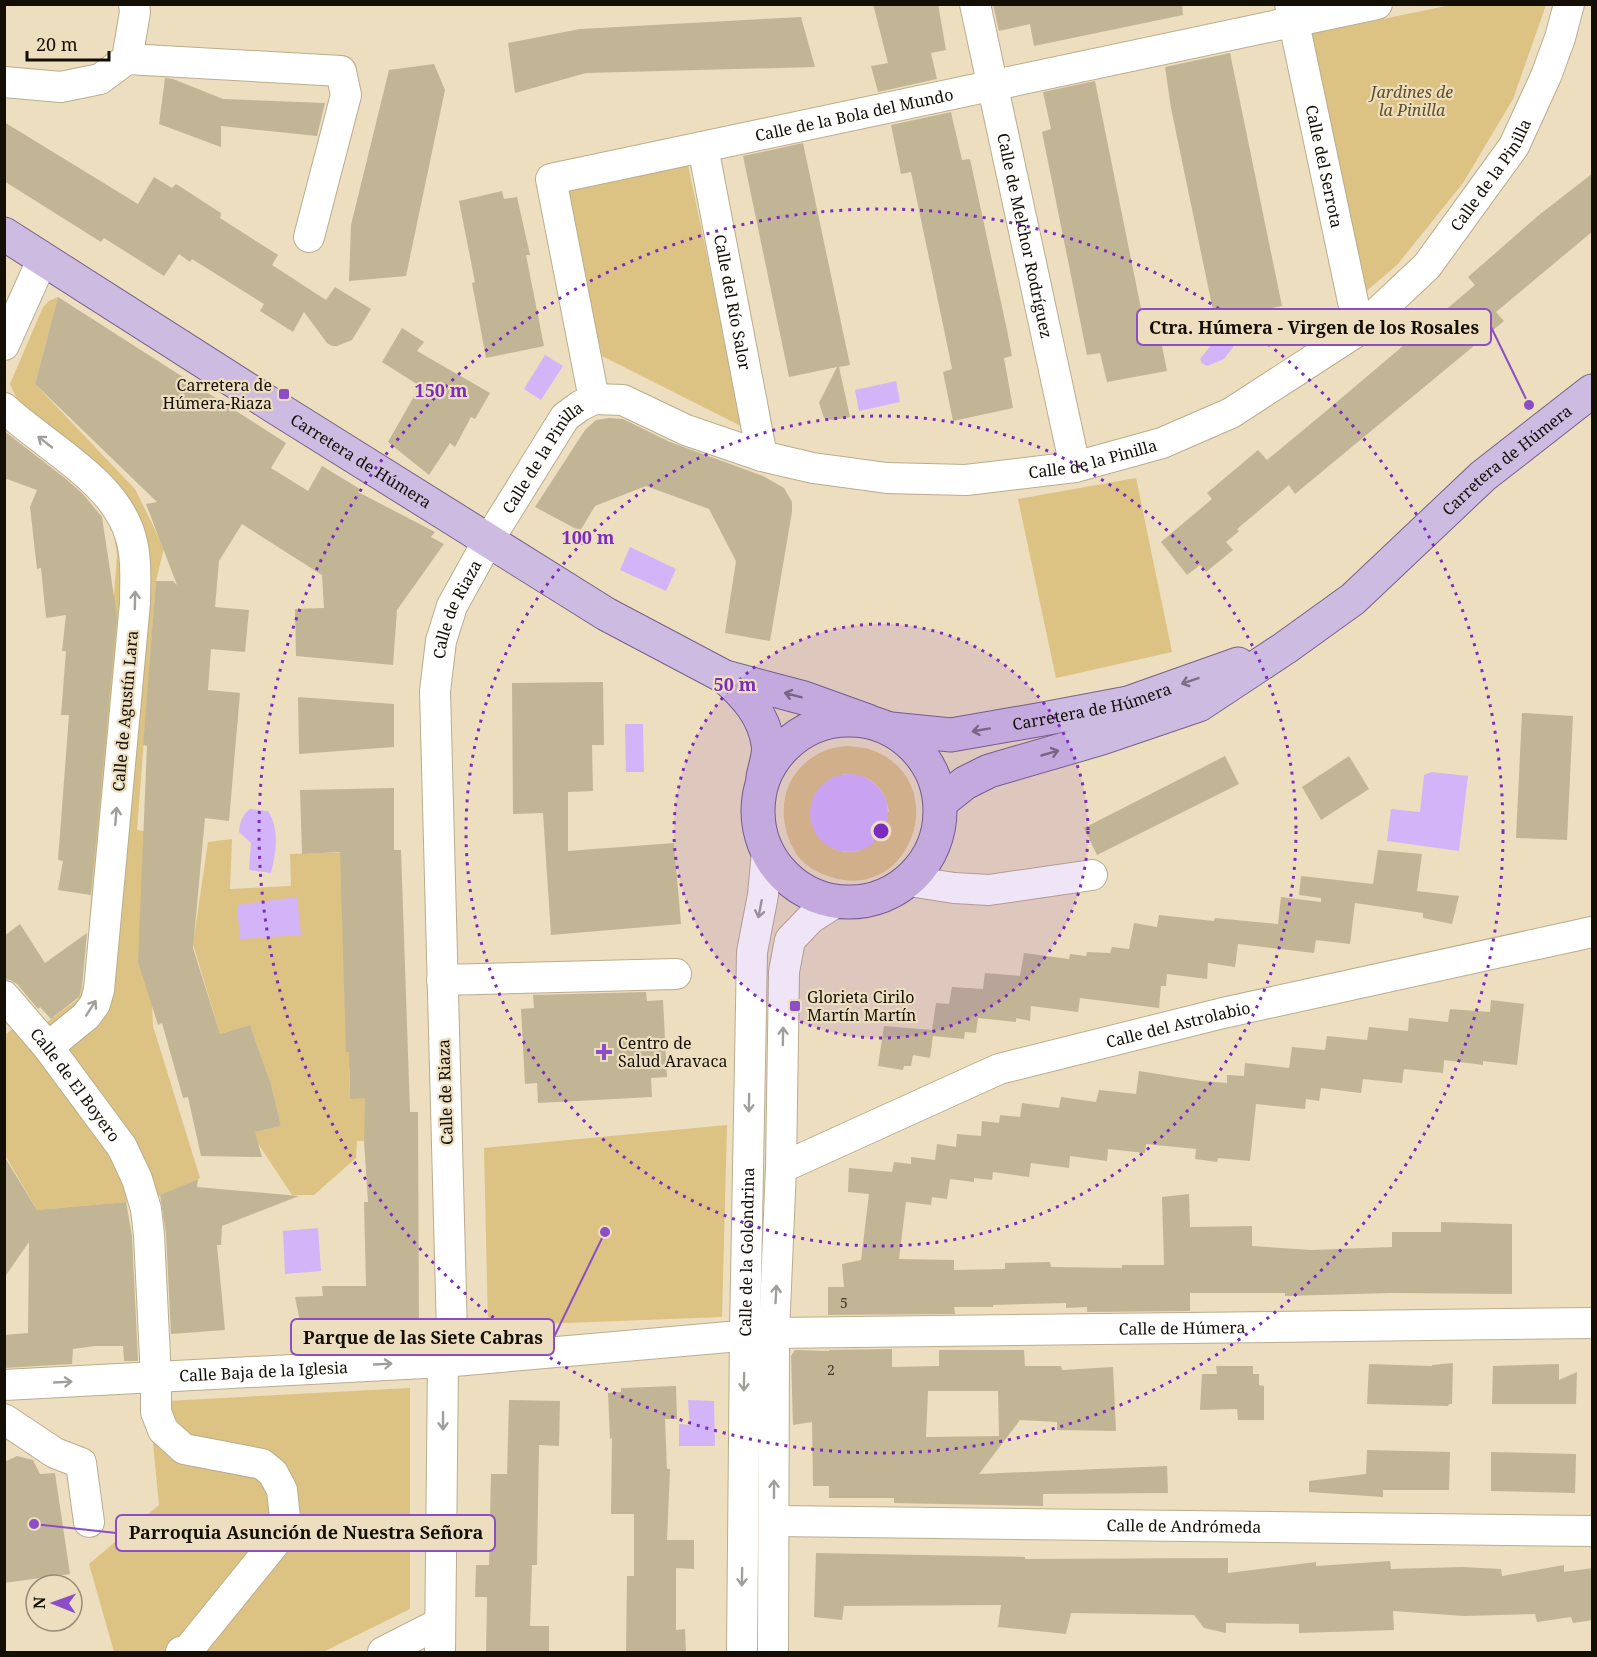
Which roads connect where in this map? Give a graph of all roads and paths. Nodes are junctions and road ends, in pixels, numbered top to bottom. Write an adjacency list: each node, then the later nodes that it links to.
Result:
1 (134, 4): 6 (street)
2 (975, 4): 8 (street, Calle de Melchor Rodríguez)
3 (1377, 4): 5 (street, Calle de la Bola del Mundo)
4 (1569, 4): 13 (street, Calle de la Pinilla)
5 (1292, 13): 8 (street, Calle de la Bola del Mundo); 13 (street, Calle del Serrota)
6 (127, 59): 7 (street); 11 (street)
7 (4, 82)
8 (993, 86): 9 (street, Calle de la Bola del Mundo); 19 (street, Calle de Melchor Rodríguez)
9 (703, 147): 16 (street, Calle de la Bola del Mundo); 18 (street, Calle del Río Salor)
10 (4, 234): 12 (main road, Carretera de Húmera)
11 (309, 237)
12 (43, 258): 14 (street); 20 (main road, Carretera de Húmera)
13 (1359, 330): 19 (street, Calle de la Pinilla)
14 (4, 345)
15 (1593, 390): 21 (main road, Carretera de Húmera)
16 (594, 399): 18 (street, Calle de la Pinilla); 20 (street, Calle de la Pinilla)
17 (4, 408): 34 (street, Calle de Agustín Lara, one-way to 17)
18 (762, 456): 19 (street, Calle de la Pinilla)
19 (1075, 467)
20 (488, 540): 22 (main road, Carretera de Húmera); 32 (street, Calle de Riaza)
21 (1285, 648): 23 (main road, Carretera de Húmera, one-way to 23); 25 (main road, Carretera de Húmera, one-way to 21)
22 (725, 677): 23 (main road, Carretera de Húmera, one-way to 22); 24 (main road, Carretera de Húmera)
23 (880, 725): 24 (main road); 25 (main road)
24 (762, 782): 26 (main road)
25 (940, 802): 28 (main road)
26 (766, 851): 29 (main road); 37 (street, Calle de la Golondrina, one-way to 37)
27 (1092, 875): 28 (street)
28 (909, 881): 29 (main road)
29 (836, 902): 35 (street, Calle de la Golondrina, one-way to 29)
30 (1593, 932): 35 (street, Calle del Astrolabio)
31 (676, 974): 32 (street)
32 (442, 980): 38 (street, Calle de Riaza)
33 (4, 996): 34 (street, Calle de El Boyero)
34 (48, 1047): 39 (street, Calle de El Boyero)
35 (781, 1168): 37 (street, Calle de la Golondrina, one-way to 35)
36 (1593, 1323): 37 (street, Calle de Húmera)
37 (759, 1333): 38 (street, Calle Baja de la Iglesia); 42 (street, Calle de la Golondrina, one-way to 37); 49 (street, Calle de la Golondrina, one-way to 49)
38 (443, 1362): 39 (street, Calle Baja de la Iglesia, one-way to 38); 45 (street, Calle de Riaza, one-way to 45)
39 (156, 1378): 40 (street, Calle Baja de la Iglesia, one-way to 39); 46 (street, Calle de El Boyero)
40 (4, 1385)
41 (4, 1419): 43 (street)
42 (774, 1521): 44 (street, Calle de Andrómeda); 50 (street, Calle de la Golondrina)
43 (89, 1522)
44 (1593, 1531)
45 (440, 1623): 47 (street); 48 (street, Calle de Riaza)
46 (181, 1653)
47 (382, 1653)
48 (440, 1653)
49 (742, 1653)
50 (773, 1653)

